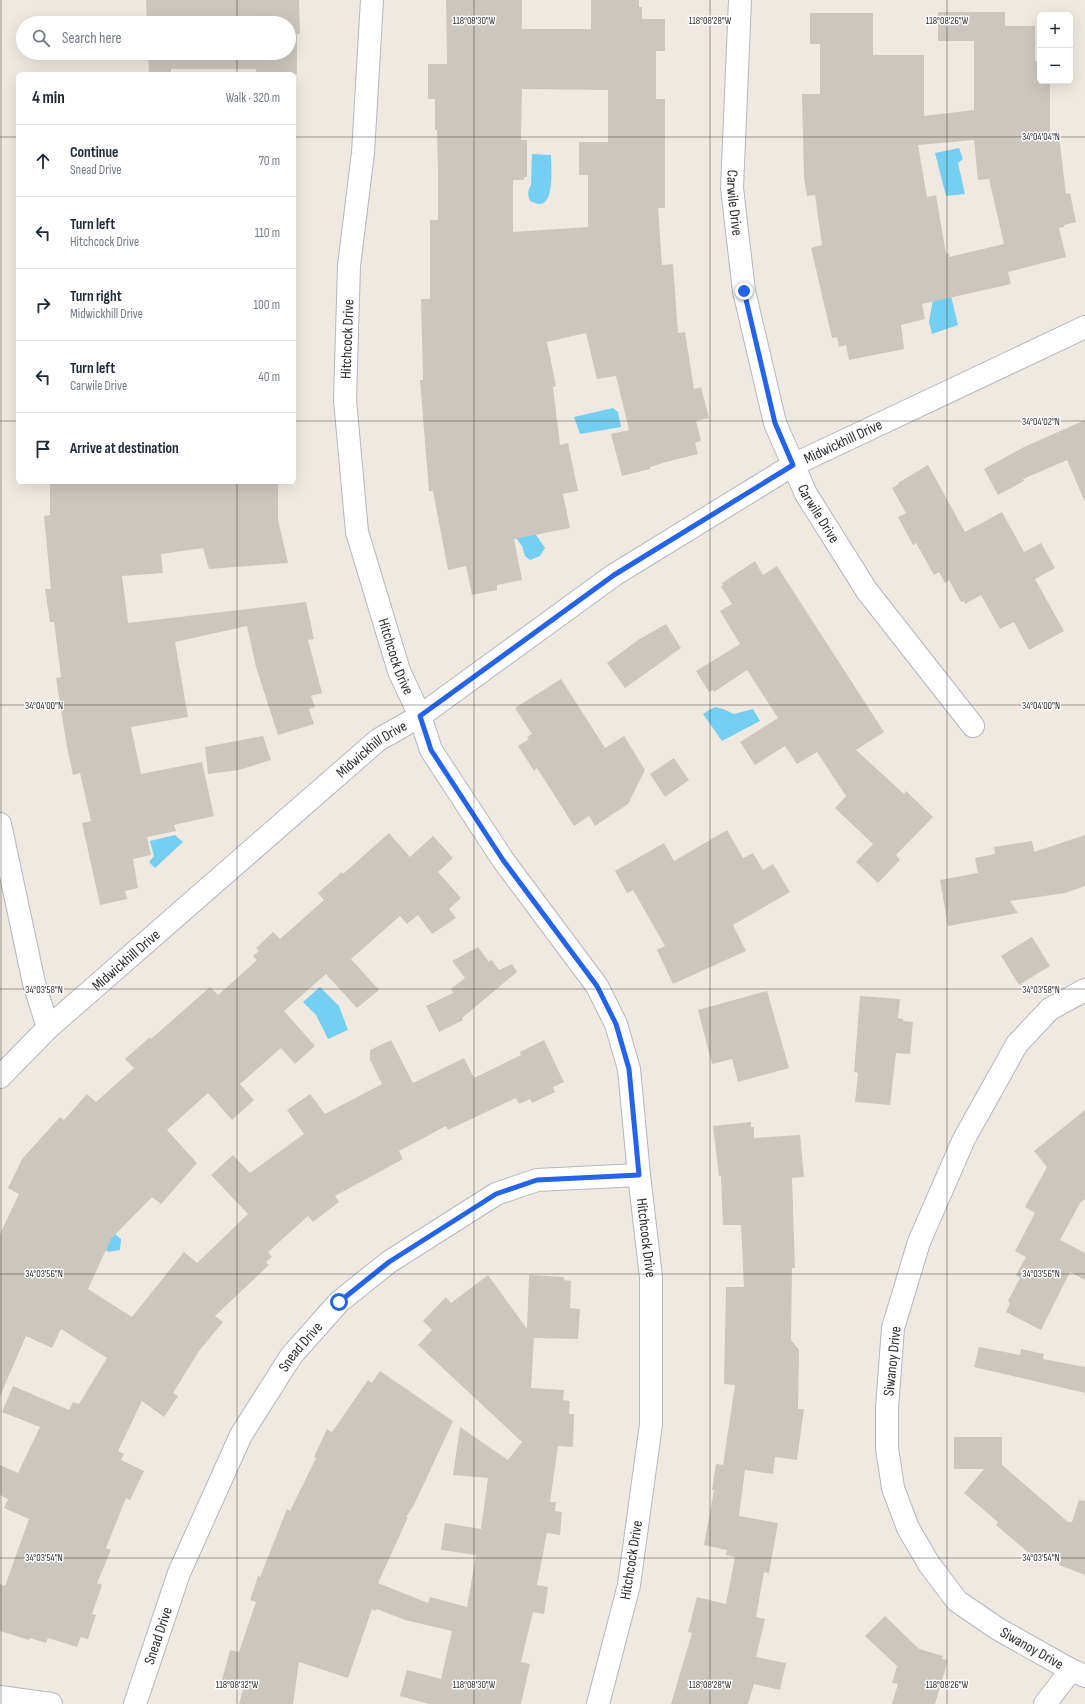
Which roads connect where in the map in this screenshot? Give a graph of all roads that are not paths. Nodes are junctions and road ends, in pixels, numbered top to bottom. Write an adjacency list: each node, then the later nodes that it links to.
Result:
1 (372, 0): 5 (street, Hitchcock Drive)
2 (740, 0): 4 (street, Carwile Drive)
3 (1085, 327): 4 (street, Midwickhill Drive)
4 (793, 465): 5 (street, Midwickhill Drive); 6 (street, Carwile Drive)
5 (420, 716): 9 (street, Midwickhill Drive); 11 (street, Hitchcock Drive)
6 (973, 726)
7 (0, 824): 9 (street)
8 (1085, 990): 12 (street, Siwanoy Drive)
9 (48, 1028): 10 (street, Midwickhill Drive)
10 (0, 1077)
11 (639, 1175): 15 (street, Snead Drive); 16 (street, Hitchcock Drive)
12 (1078, 1673): 17 (street)
13 (0, 1697): 14 (street)
14 (51, 1704)
15 (135, 1704)
16 (598, 1704)
17 (1045, 1704)

